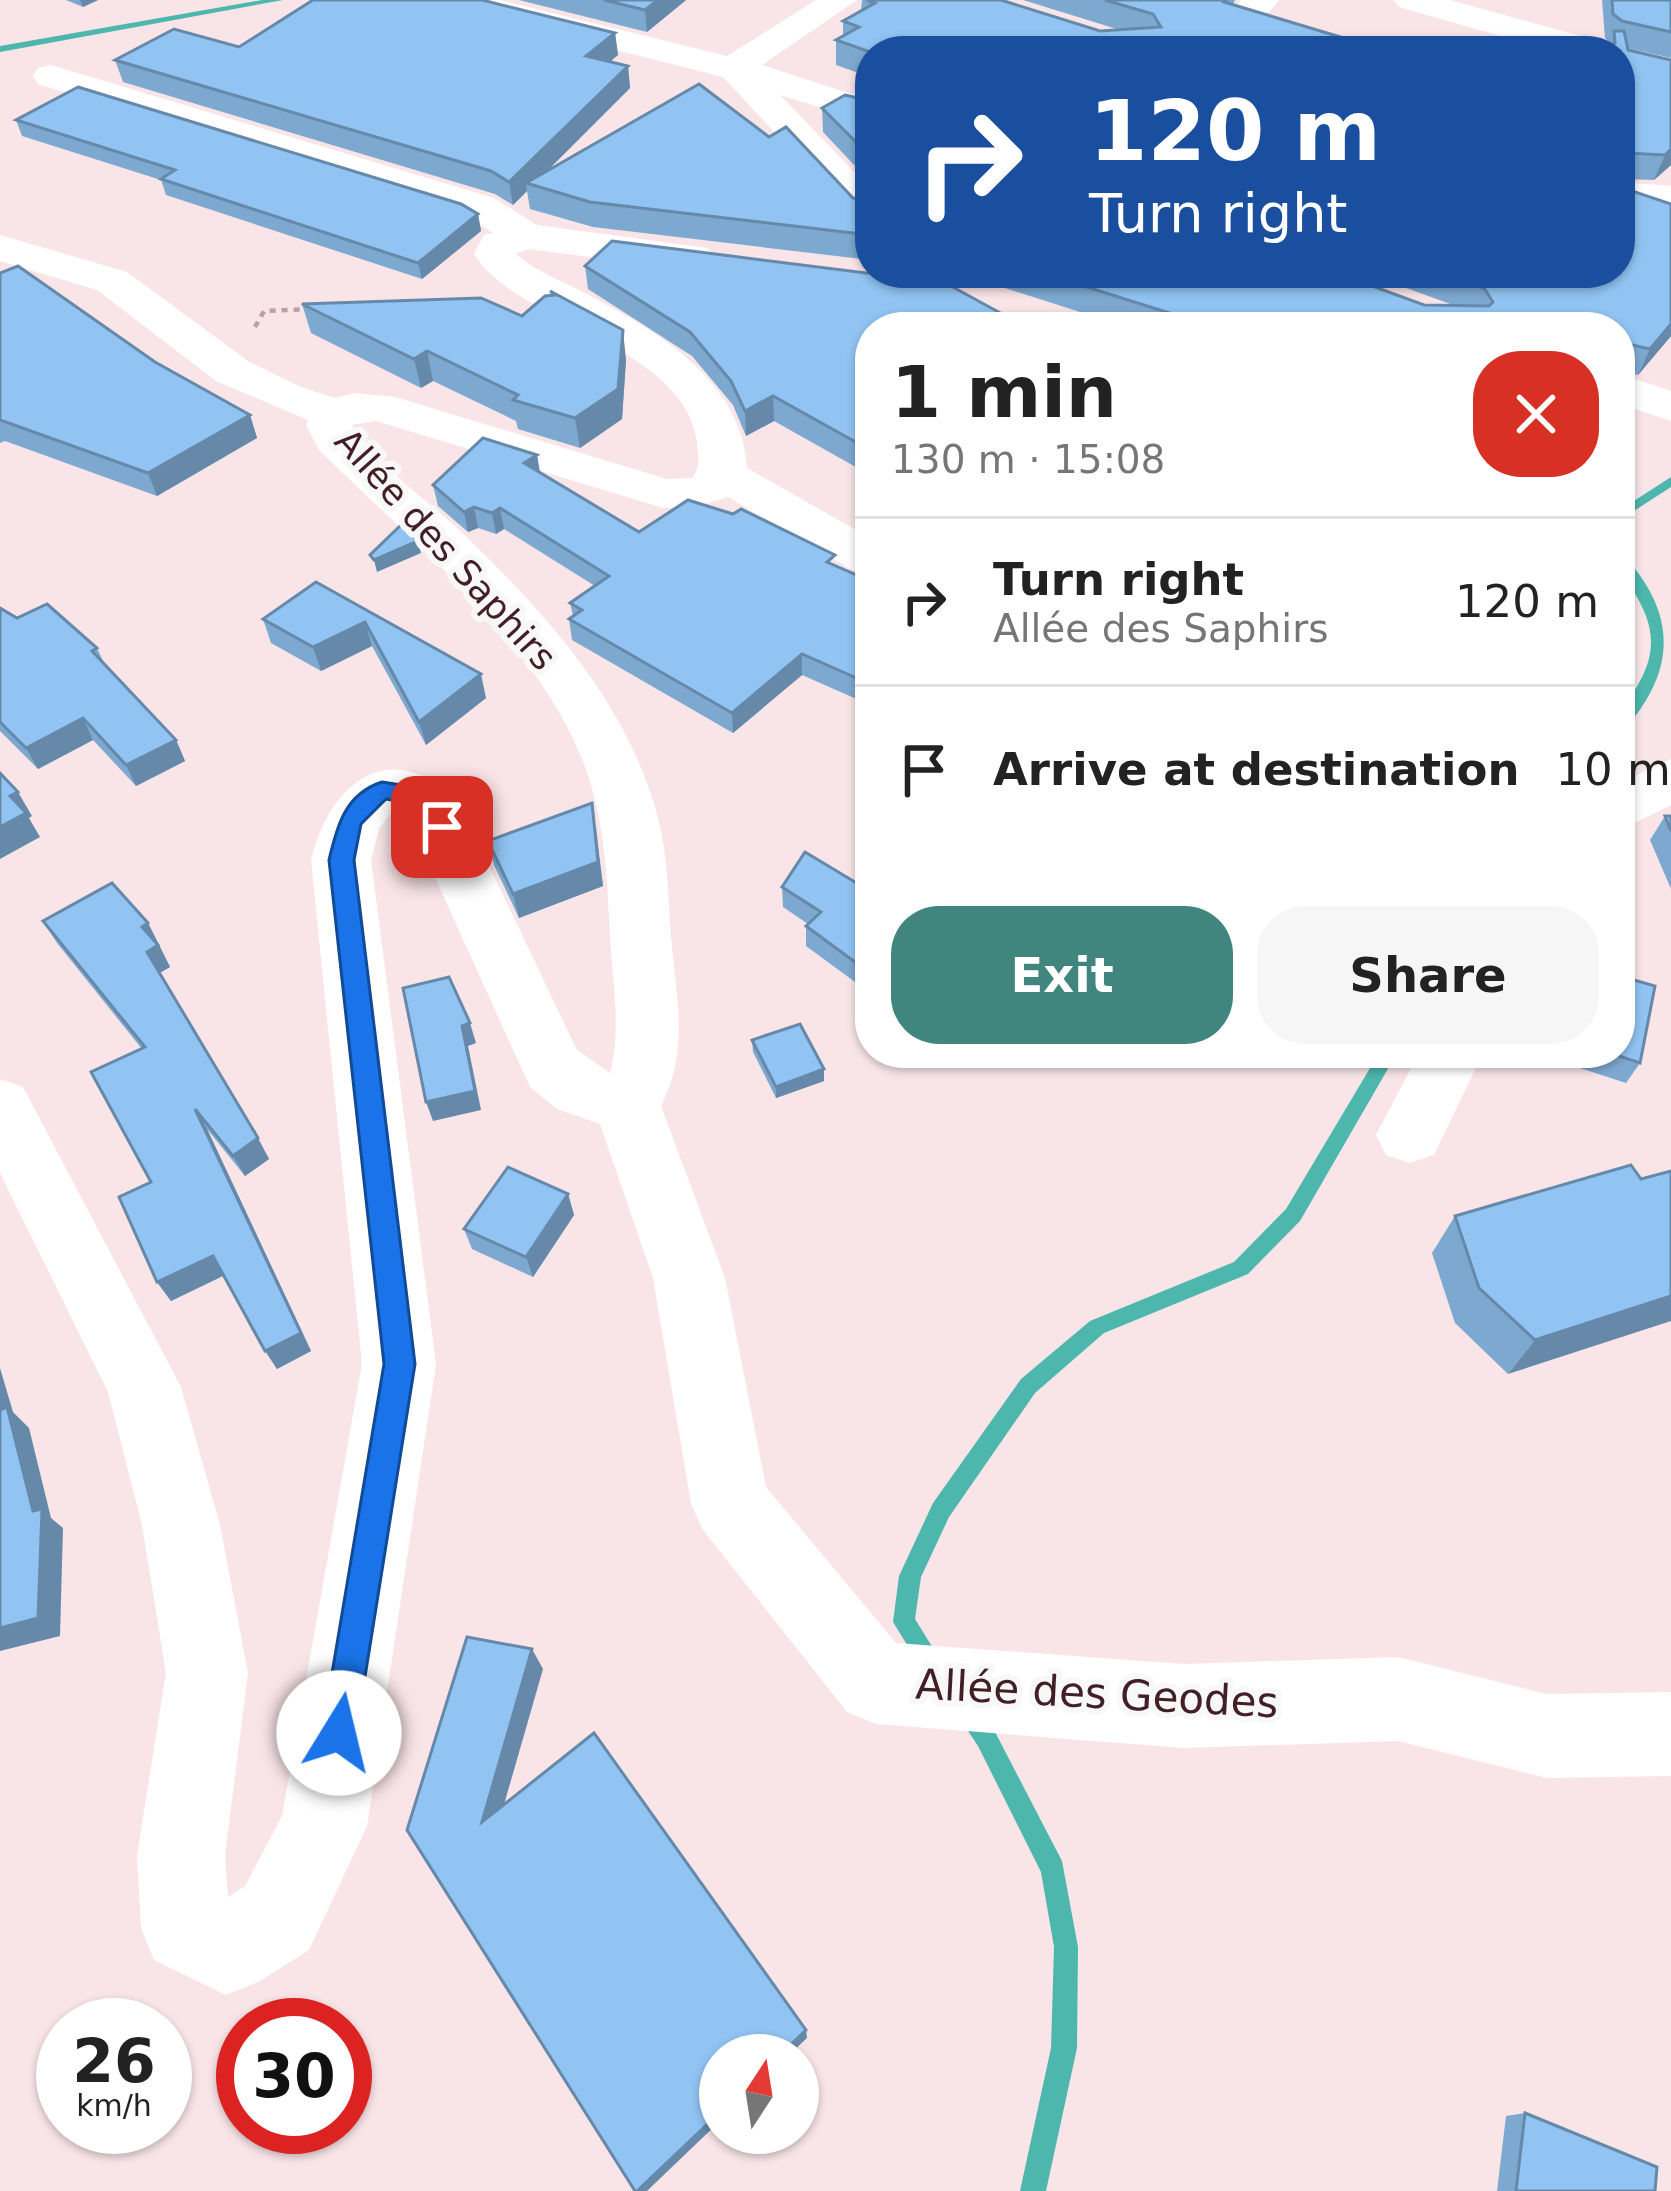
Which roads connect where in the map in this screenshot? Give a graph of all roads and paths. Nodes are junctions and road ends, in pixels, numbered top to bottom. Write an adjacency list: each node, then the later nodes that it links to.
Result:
1 (458, 0): 7 (street)
2 (840, 0): 7 (street)
3 (1412, 0): 4 (street)
4 (1474, 17): 5 (street); 6 (street)
5 (1526, 28)
6 (1455, 36)
7 (733, 68): 9 (street); 10 (street)
8 (51, 76): 13 (street)
9 (855, 107)
10 (855, 195)
11 (1635, 195): 12 (street)
12 (1671, 198)
13 (526, 236): 15 (street); 21 (street)
14 (0, 248): 17 (street)
15 (740, 263)
16 (310, 309): 17 (path)
17 (232, 371): 20 (street)
18 (1635, 394): 19 (street)
19 (1671, 407)
20 (334, 413): 21 (street, Allée des Saphirs); 23 (street, Allée des Saphirs)
21 (722, 474): 22 (street)
22 (855, 550)
23 (603, 748): 24 (street); 28 (street, Allée des Saphirs)
24 (665, 756)
25 (1671, 779): 26 (street)
26 (1635, 800)
27 (1444, 1068): 30 (street)
28 (627, 1105): 29 (street); 31 (street, Allée des Geodes)
29 (0, 1106)
30 (1410, 1136)
31 (1671, 1734)

